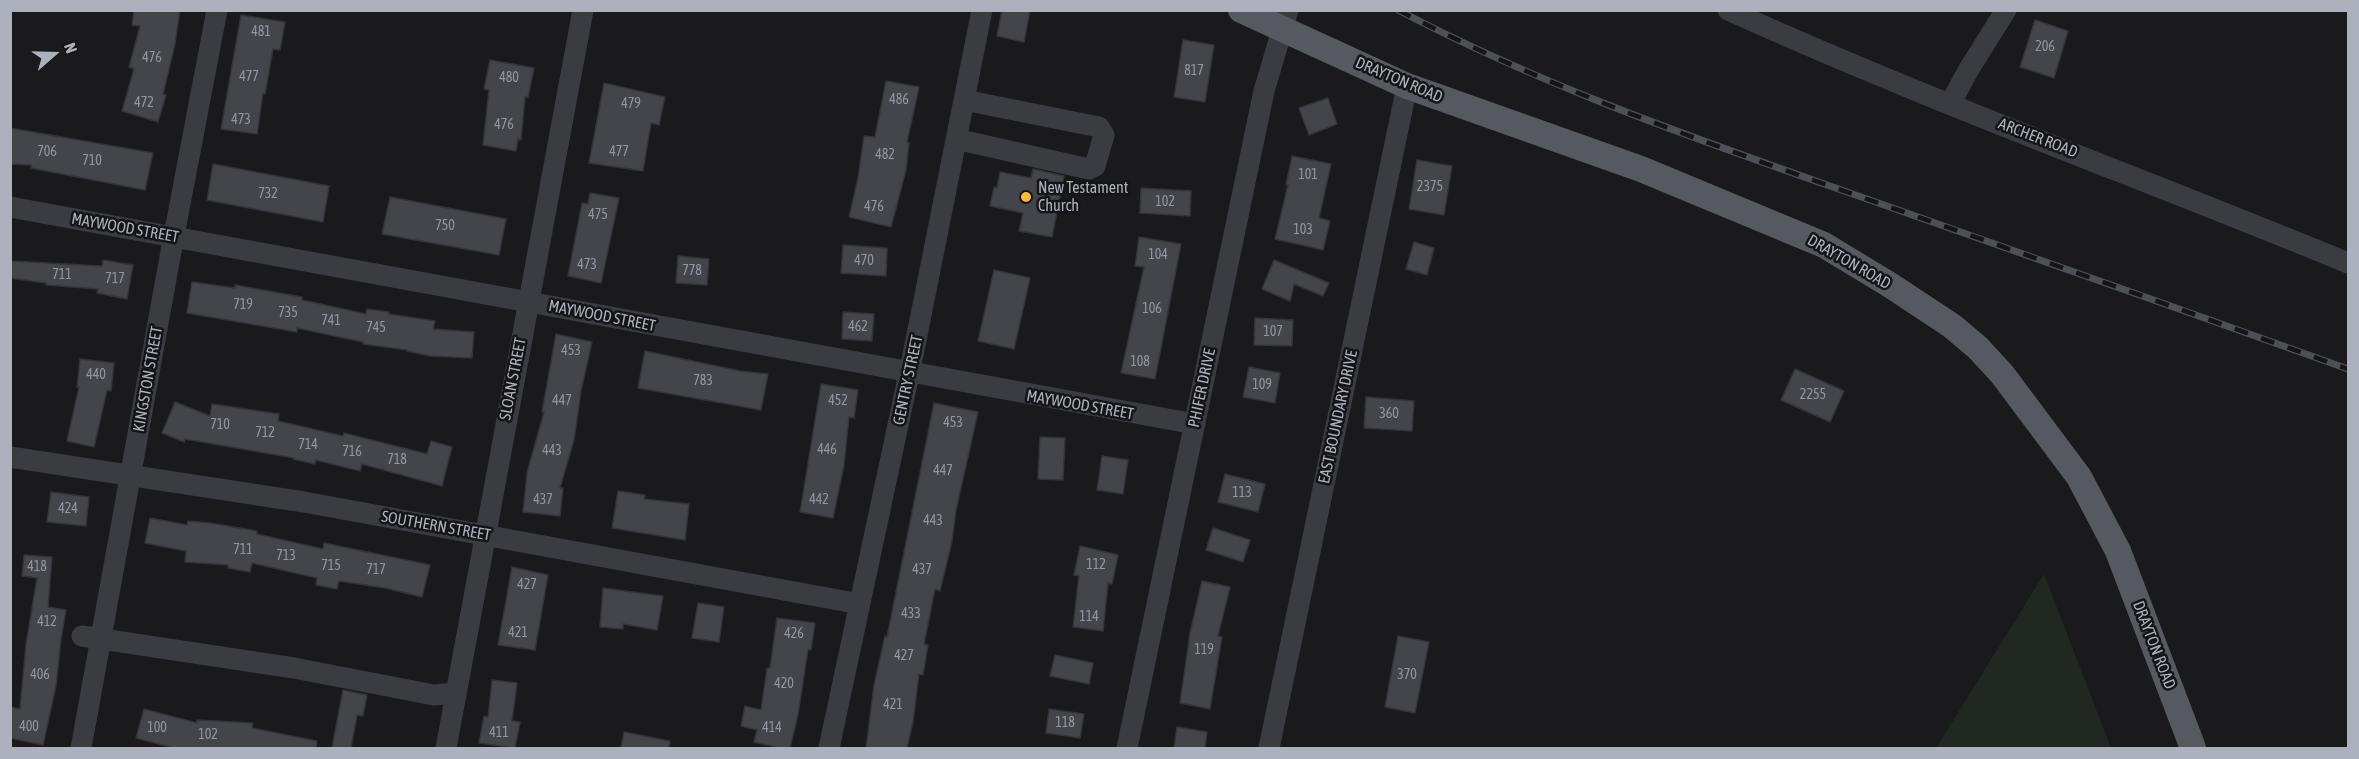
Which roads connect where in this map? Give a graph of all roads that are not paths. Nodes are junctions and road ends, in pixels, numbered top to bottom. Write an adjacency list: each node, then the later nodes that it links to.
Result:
1 (217, 10): 13 (street, KINGSTON STREET)
2 (583, 10): 15 (street, SLOAN STREET)
3 (982, 10): 9 (street, GENTRY STREET)
4 (1241, 10): 7 (main road, DRAYTON ROAD)
5 (1728, 10): 10 (street, ARCHER ROAD)
6 (2006, 10): 10 (street)
7 (1285, 19): 8 (main road, DRAYTON ROAD); 17 (street, PHIFER DRIVE)
8 (1407, 86): 28 (street, EAST BOUNDARY DRIVE); 29 (main road, DRAYTON ROAD)
9 (964, 100): 11 (street, GENTRY STREET); 11 (street)
10 (1950, 104): 14 (street, ARCHER ROAD)
11 (956, 139): 16 (street, GENTRY STREET)
12 (10, 207): 13 (street, MAYWOOD STREET)
13 (174, 236): 15 (street, MAYWOOD STREET); 19 (street, KINGSTON STREET)
14 (2349, 263)
15 (528, 303): 16 (street, MAYWOOD STREET); 20 (street, SLOAN STREET)
16 (909, 374): 17 (street, MAYWOOD STREET); 21 (street, GENTRY STREET)
17 (1195, 424): 27 (street, PHIFER DRIVE)
18 (10, 457): 19 (street, SOUTHERN STREET)
19 (131, 475): 20 (street, SOUTHERN STREET); 22 (street, KINGSTON STREET)
20 (484, 534): 21 (street, SOUTHERN STREET); 23 (street, SLOAN STREET)
21 (860, 604): 26 (street, GENTRY STREET)
22 (92, 637): 23 (street); 24 (street, KINGSTON STREET)
23 (455, 693): 25 (street, SLOAN STREET)
24 (81, 748)
25 (446, 748)
26 (829, 748)
27 (1127, 748)
28 (1269, 748)
29 (2193, 748)

